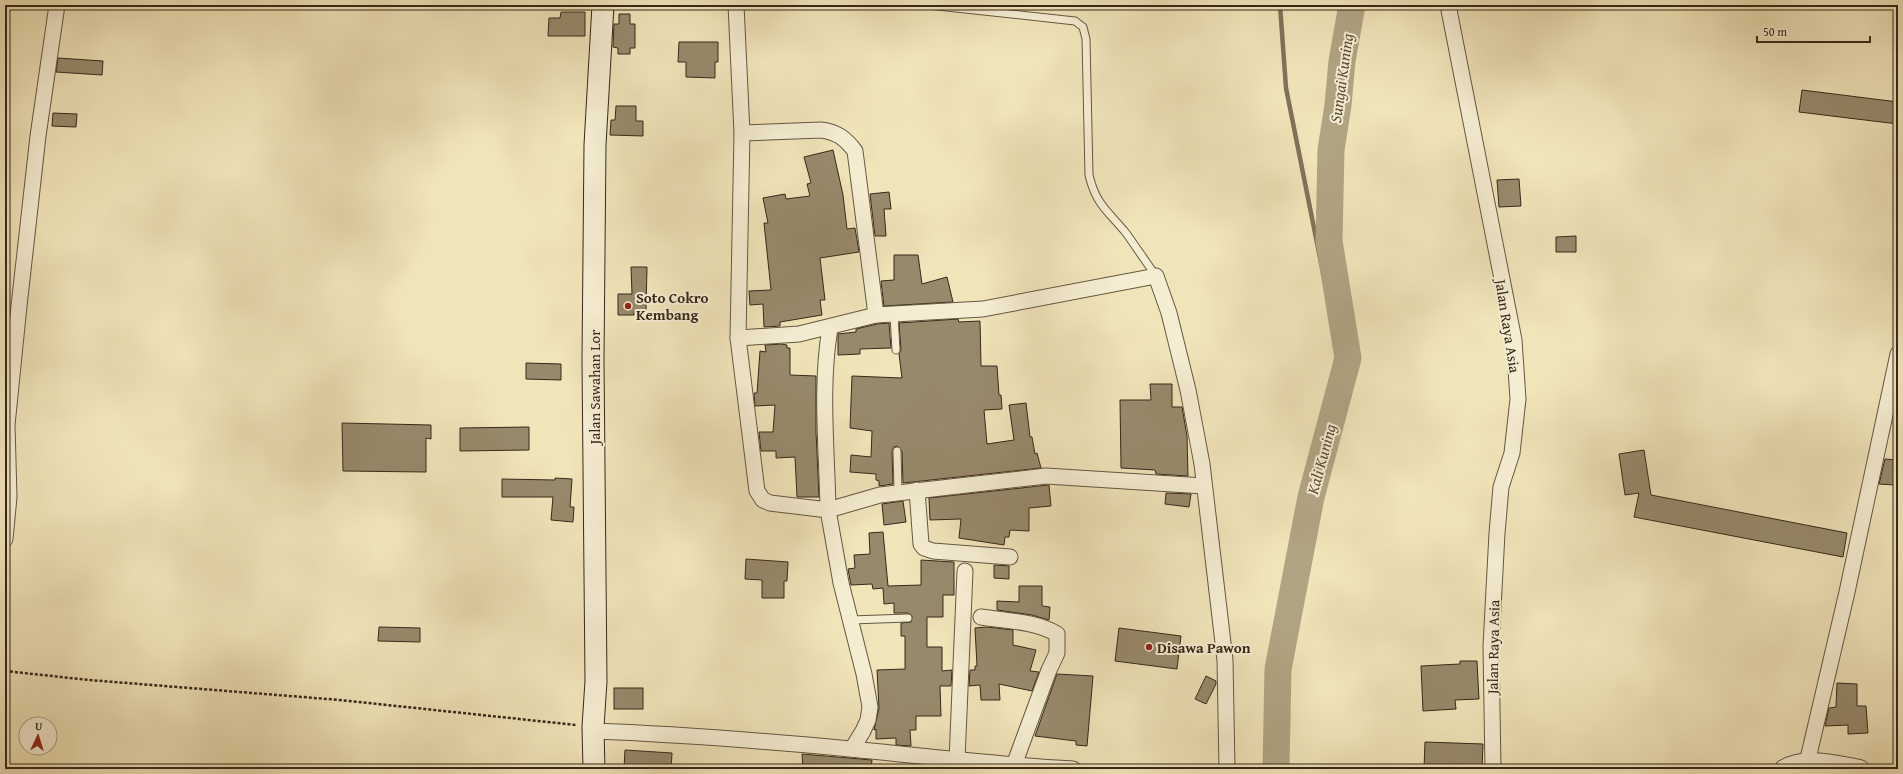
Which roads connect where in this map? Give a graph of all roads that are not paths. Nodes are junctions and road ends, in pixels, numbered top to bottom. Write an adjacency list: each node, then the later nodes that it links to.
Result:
1 (57, 5): 19 (street)
2 (603, 5): 25 (main road, Jalan Sawahan Lor)
3 (736, 5): 6 (street)
4 (928, 5): 7 (lane)
5 (1448, 5): 33 (street, Jalan Raya Asia)
6 (742, 133): 8 (street); 11 (street)
7 (1156, 276): 9 (street); 15 (street)
8 (876, 315): 9 (street); 10 (street)
9 (894, 315): 12 (lane)
10 (830, 328): 11 (street); 18 (street)
11 (738, 338): 18 (street)
12 (896, 350)
13 (1898, 354): 28 (street)
14 (897, 451): 17 (lane)
15 (1204, 486): 16 (street); 32 (street)
16 (917, 490): 17 (street); 20 (street)
17 (898, 492): 18 (street)
18 (828, 510): 24 (street)
19 (5, 539)
20 (1010, 557)
21 (965, 571): 27 (street)
22 (981, 617): 29 (street)
23 (908, 618): 24 (lane)
24 (850, 620): 26 (street)
25 (593, 729): 26 (street); 30 (main road, Jalan Sawahan Lor)
26 (852, 749): 27 (street)
27 (957, 760): 29 (street)
28 (1807, 763): 34 (street); 35 (street)
29 (1014, 765): 31 (street)
30 (594, 769)
31 (1073, 769)
32 (1227, 769)
33 (1493, 769)
34 (1784, 769)
35 (1860, 769)

